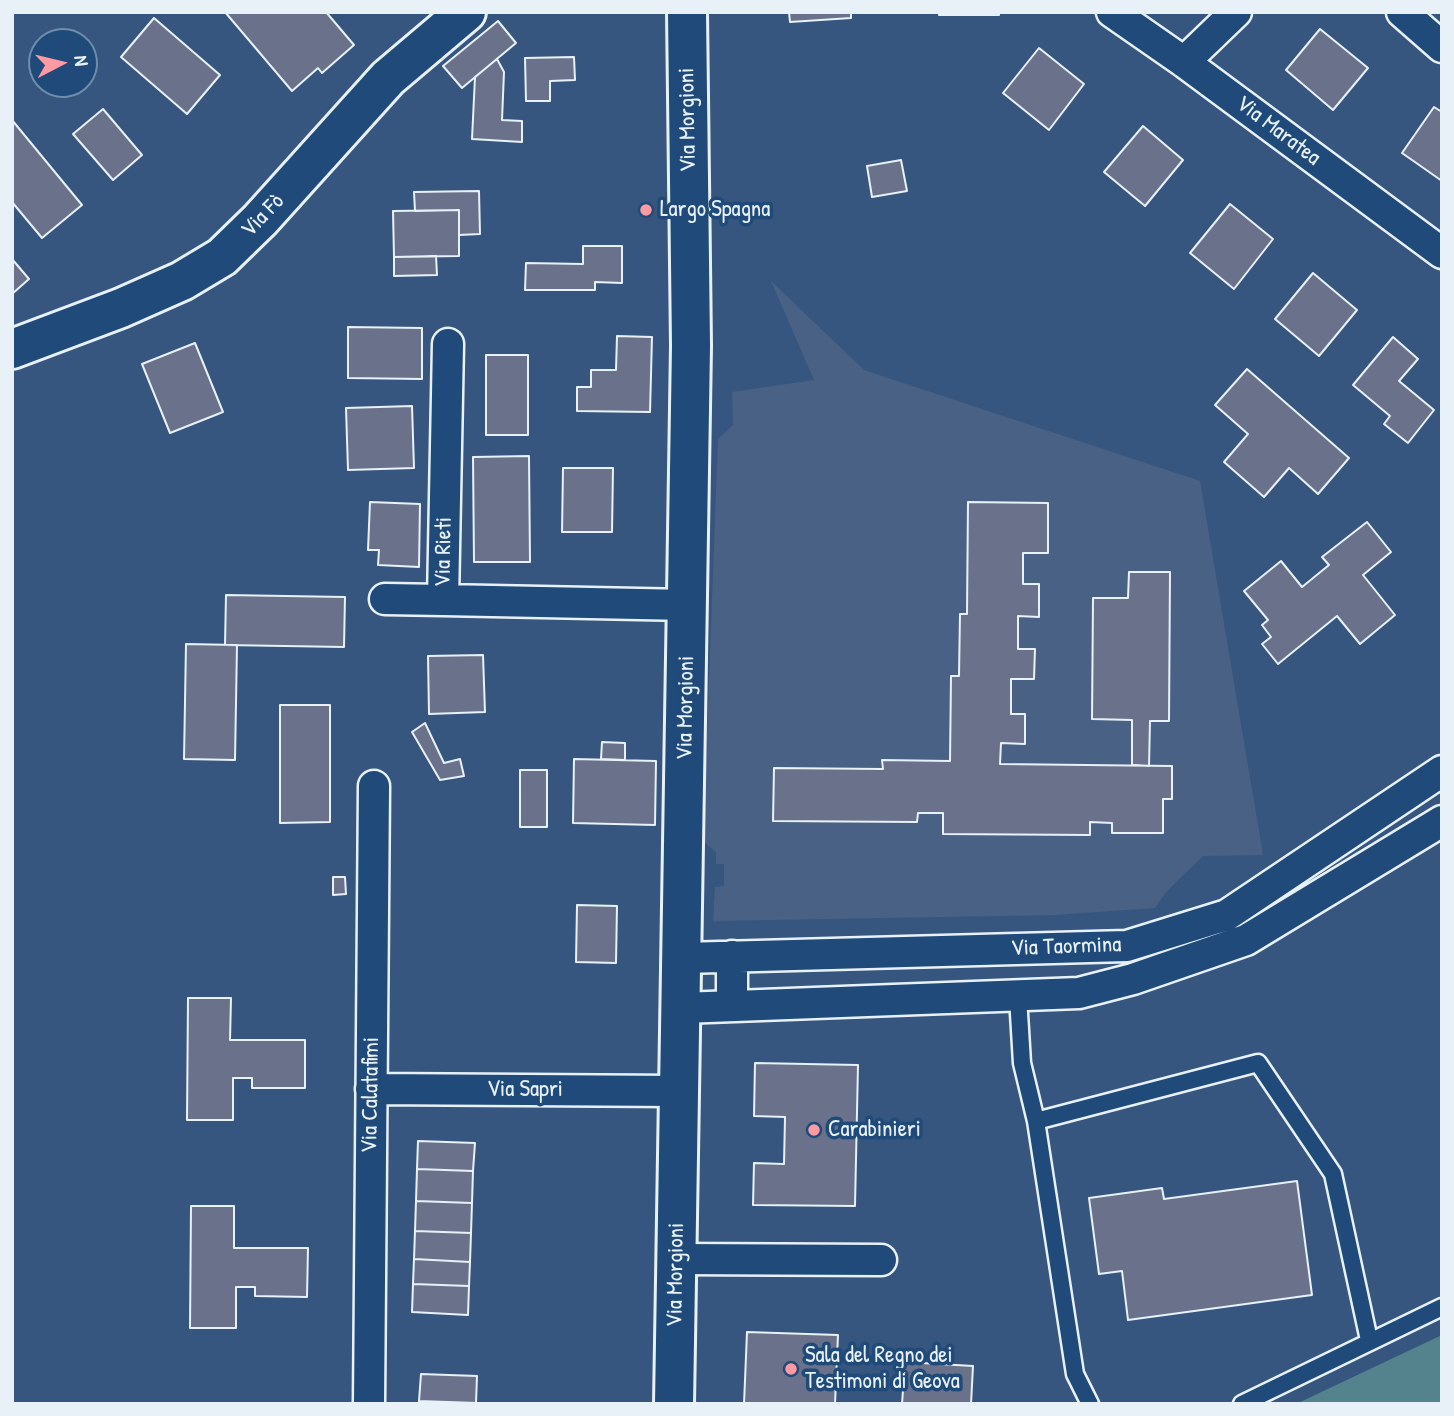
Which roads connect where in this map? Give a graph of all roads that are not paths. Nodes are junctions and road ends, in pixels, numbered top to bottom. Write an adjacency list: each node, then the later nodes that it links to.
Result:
1 (466, 12): 10 (street, Via Fò)
2 (687, 12): 13 (street, Via Morgioni)
3 (1112, 12): 7 (street, Via Maratea)
4 (1236, 12): 7 (street)
5 (1402, 12): 6 (street)
6 (1442, 47)
7 (1184, 62): 8 (street, Via Maratea)
8 (1442, 253)
9 (448, 344): 12 (street, Via Rieti)
10 (12, 349)
11 (385, 599): 12 (street)
12 (443, 600): 13 (street, Via Rieti)
13 (688, 605): 18 (street, Via Morgioni)
14 (1442, 771): 17 (street, Via Taormina)
15 (374, 786): 22 (street, Via Calatafimi)
16 (1441, 825): 19 (street, Via Taormina)
17 (732, 957): 18 (street, Via Taormina); 20 (street)
18 (683, 958): 21 (street, Via Morgioni)
19 (1018, 997): 20 (street, Via Taormina); 24 (lane)
20 (732, 1006): 21 (street, Via Taormina)
21 (682, 1008): 23 (street, Via Morgioni)
22 (372, 1089): 23 (street, Via Sapri); 29 (street, Via Calatafimi)
23 (678, 1091): 25 (street, Via Morgioni)
24 (1037, 1121): 28 (lane); 31 (lane)
25 (676, 1259): 26 (street); 30 (street, Via Morgioni)
26 (881, 1260)
27 (1442, 1307): 28 (lane)
28 (1369, 1340): 32 (lane)
29 (369, 1404)
30 (674, 1404)
31 (1090, 1404)
32 (1242, 1404)

